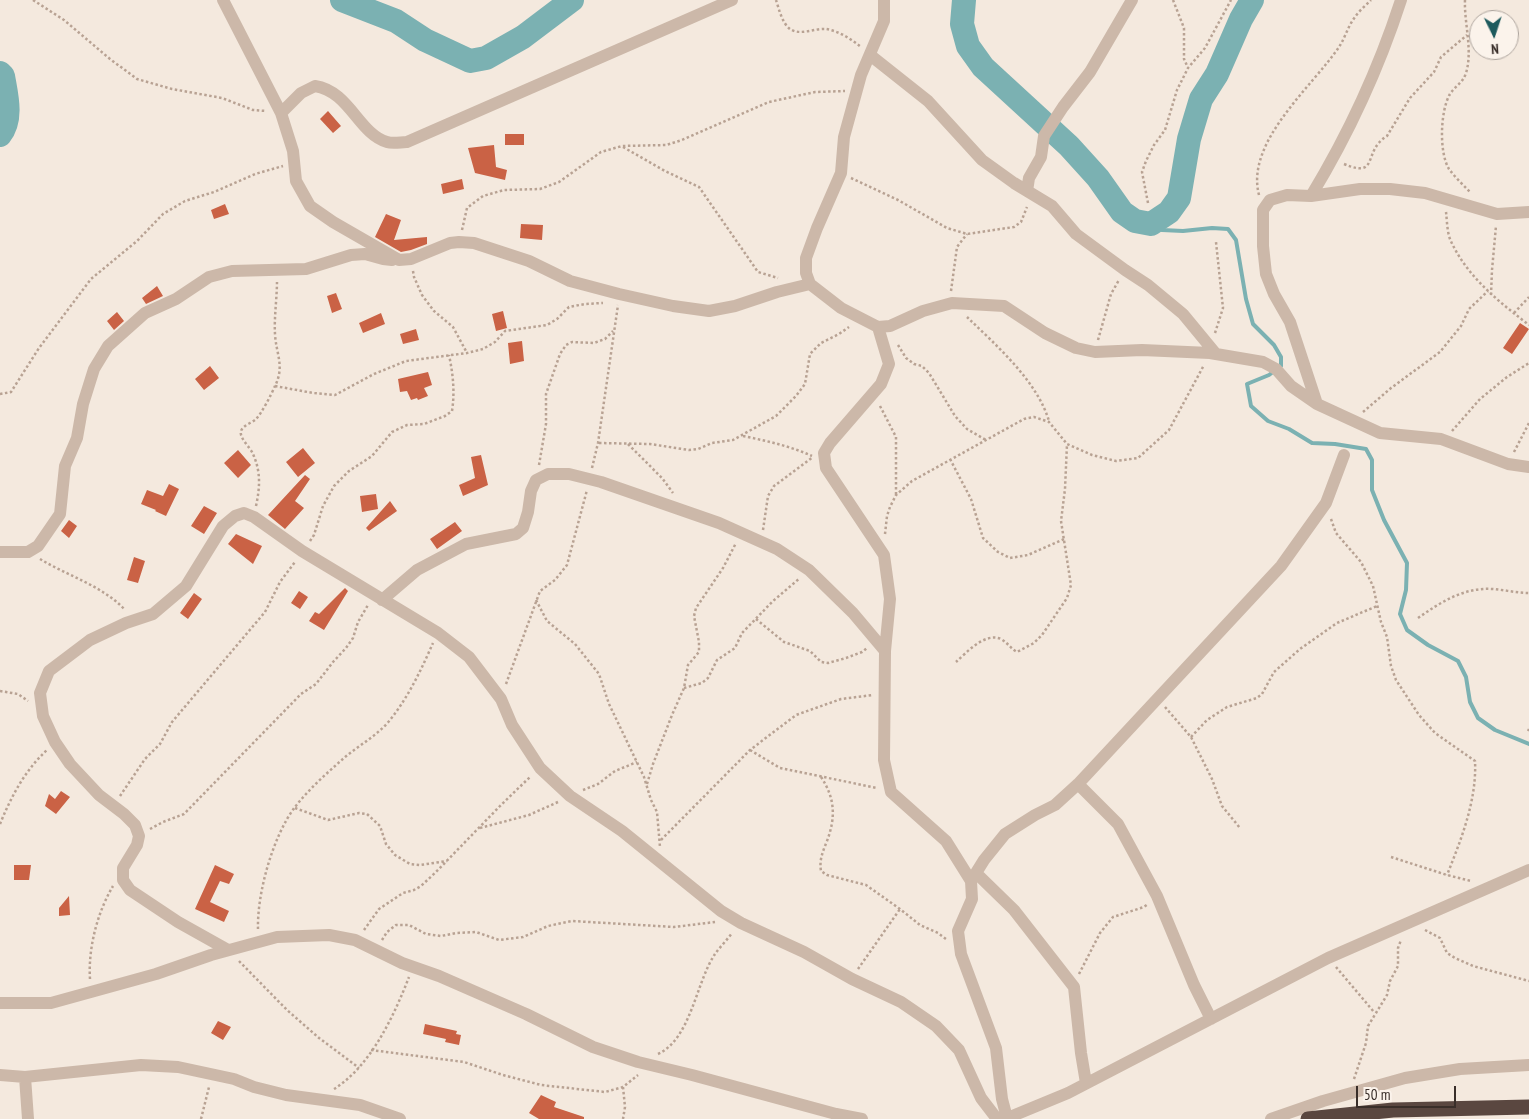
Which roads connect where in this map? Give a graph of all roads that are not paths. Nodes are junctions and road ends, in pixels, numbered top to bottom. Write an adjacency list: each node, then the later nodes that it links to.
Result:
1 (222, 0): 7 (street)
2 (732, 0): 7 (street)
3 (884, 0): 6 (street)
4 (1132, 0): 8 (street)
5 (1401, 0): 9 (street)
6 (870, 55): 8 (street); 12 (street)
7 (281, 113): 11 (street)
8 (1029, 192): 14 (street)
9 (1311, 196): 10 (street); 15 (street)
10 (1529, 212)
11 (405, 260): 12 (street); 18 (street)
12 (810, 284): 13 (street)
13 (884, 327): 14 (street); 20 (street)
14 (1212, 351): 15 (street)
15 (1318, 404): 17 (street)
16 (1344, 456): 21 (street)
17 (1529, 467)
18 (0, 552)
19 (378, 597): 20 (street); 24 (street); 36 (street)
20 (885, 651): 23 (street)
21 (1078, 784): 23 (street); 26 (street)
22 (1529, 870): 26 (street)
23 (974, 877): 30 (street); 36 (street)
24 (228, 950): 25 (street); 35 (street)
25 (0, 1003)
26 (1211, 1019): 30 (street)
27 (1529, 1065): 37 (street)
28 (0, 1075): 29 (street)
29 (24, 1077): 33 (street); 34 (street)
30 (1086, 1083): 36 (street)
31 (1529, 1107): 32 (highway)
32 (1319, 1118)
33 (28, 1119)
34 (400, 1119)
35 (862, 1119)
36 (1003, 1119)
37 (1271, 1119)

